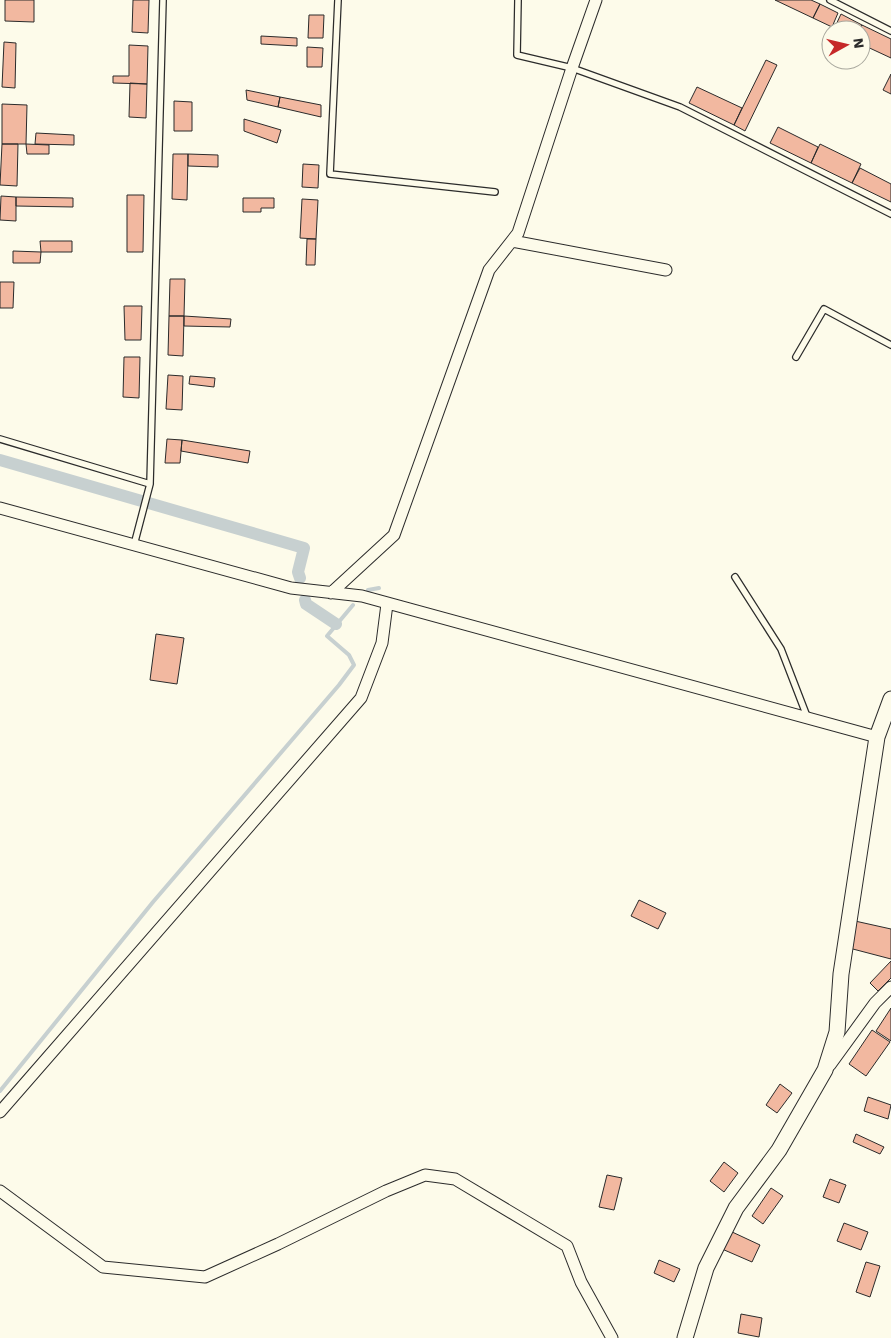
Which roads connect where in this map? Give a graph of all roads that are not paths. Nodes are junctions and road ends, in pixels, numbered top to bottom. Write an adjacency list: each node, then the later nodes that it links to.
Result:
1 (163, 0): 15 (lane)
2 (338, 0): 8 (lane)
3 (518, 0): 7 (lane)
4 (596, 0): 7 (street)
5 (830, 0): 6 (lane)
6 (891, 31)
7 (572, 68): 9 (lane); 10 (street)
8 (495, 192)
9 (891, 214)
10 (512, 240): 11 (street); 19 (street)
11 (666, 270)
12 (891, 345): 13 (lane)
13 (796, 357)
14 (0, 439): 15 (lane)
15 (150, 485): 17 (lane)
16 (0, 508): 17 (street)
17 (134, 544): 19 (street)
18 (735, 577): 22 (lane)
19 (331, 592): 20 (street)
20 (387, 604): 22 (street); 26 (street)
21 (891, 699): 23 (street)
22 (808, 718): 23 (street)
23 (877, 737): 25 (street)
24 (891, 987): 25 (street)
25 (826, 1070): 29 (street)
26 (0, 1112)
27 (0, 1191): 28 (street)
28 (612, 1338)
29 (685, 1338)

